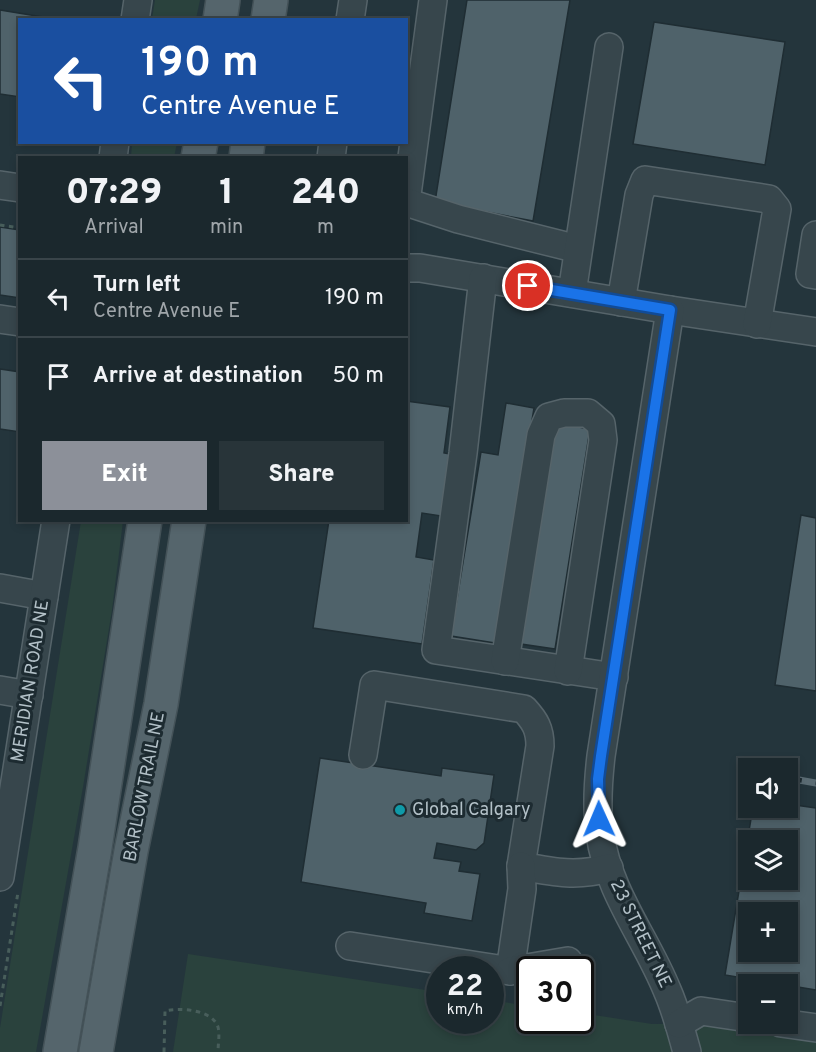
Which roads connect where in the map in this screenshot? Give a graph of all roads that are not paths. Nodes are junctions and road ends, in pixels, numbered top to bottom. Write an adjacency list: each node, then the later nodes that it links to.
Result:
1 (138, 0): 6 (street)
2 (224, 0): 7 (main road)
3 (271, 0): 8 (main road)
4 (353, 0): 9 (street)
5 (433, 0): 12 (street)
6 (135, 18)
7 (220, 18)
8 (268, 18)
9 (350, 18)
10 (609, 47): 16 (street)
11 (0, 185): 13 (street)
12 (408, 187)
13 (18, 188)
14 (408, 203): 16 (street)
15 (816, 236): 18 (street)
16 (578, 249): 20 (street)
17 (411, 266): 19 (street)
18 (816, 275)
19 (483, 278): 20 (street); 32 (street)
20 (572, 293): 21 (street)
21 (621, 302): 22 (street); 25 (street)
22 (670, 310): 25 (street); 34 (street, 23 STREET NE)
23 (0, 319): 24 (street)
24 (18, 322)
25 (757, 324): 26 (street)
26 (816, 332)
27 (56, 522): 31 (street, MERIDIAN ROAD NE)
28 (145, 522): 48 (main road, BARLOW TRAIL NE)
29 (189, 522): 49 (main road, BARLOW TRAIL NE)
30 (0, 588): 31 (street)
31 (44, 596): 36 (street, MERIDIAN ROAD NE)
32 (505, 661): 33 (street); 33 (street)
33 (568, 670): 34 (street)
34 (614, 677): 39 (street, 23 STREET NE)
35 (0, 690): 36 (street)
36 (28, 695): 40 (street, MERIDIAN ROAD NE)
37 (363, 755): 38 (street)
38 (521, 866): 39 (street); 43 (street)
39 (609, 868): 45 (street, 23 STREET NE)
40 (0, 871)
41 (350, 946): 43 (street)
42 (516, 970): 43 (street)
43 (510, 971)
44 (738, 1017): 45 (street)
45 (679, 1024): 50 (street, 23 STREET NE)
46 (798, 1025): 47 (street)
47 (816, 1028)
48 (60, 1052)
49 (96, 1052)
50 (687, 1052)

